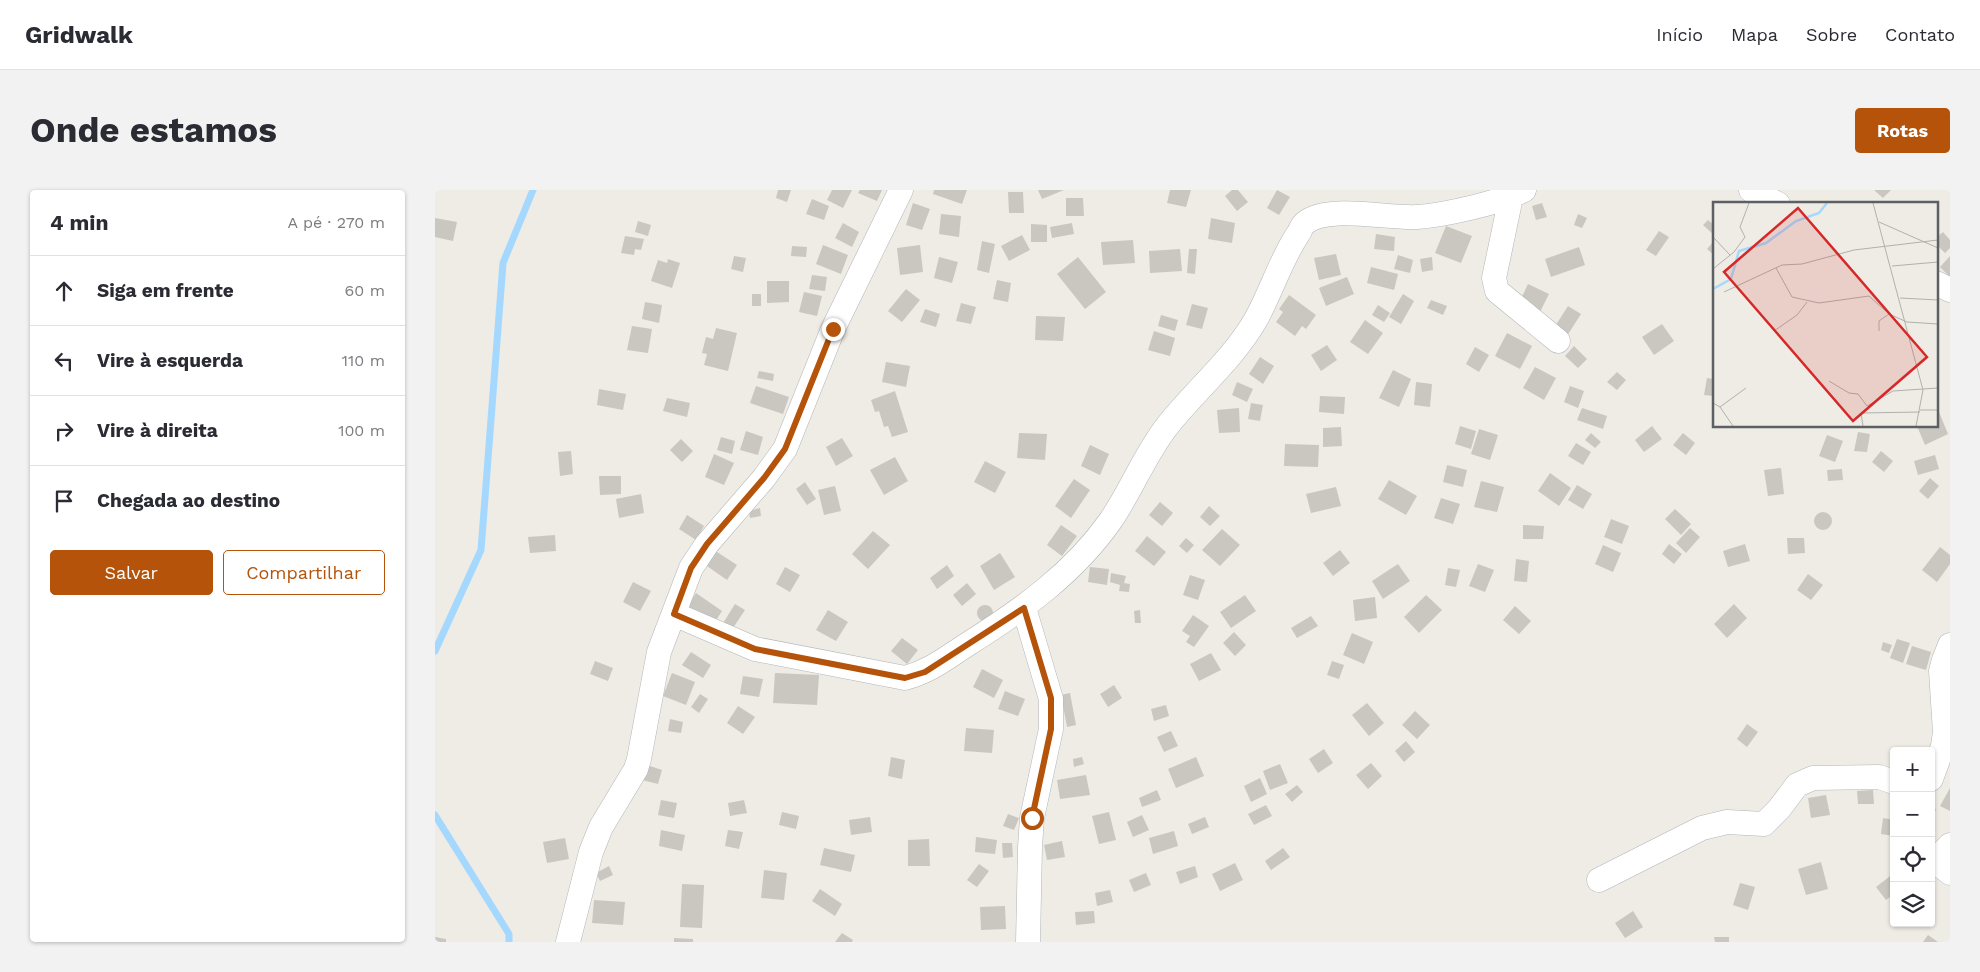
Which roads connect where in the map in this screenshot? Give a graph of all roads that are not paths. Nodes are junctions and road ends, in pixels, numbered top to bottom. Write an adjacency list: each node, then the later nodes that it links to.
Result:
1 (901, 190): 9 (street)
2 (1751, 190): 4 (street)
3 (1517, 194): 7 (street); 8 (street)
4 (1774, 202)
5 (1937, 284): 6 (street)
6 (1950, 290)
7 (1558, 341)
8 (1024, 608): 9 (street); 17 (street)
9 (674, 614): 16 (street)
10 (1950, 645): 11 (street)
11 (1935, 768)
12 (1890, 781): 15 (street)
13 (1950, 845): 14 (street)
14 (1950, 873)
15 (1599, 880)
16 (568, 942)
17 (1028, 942)

